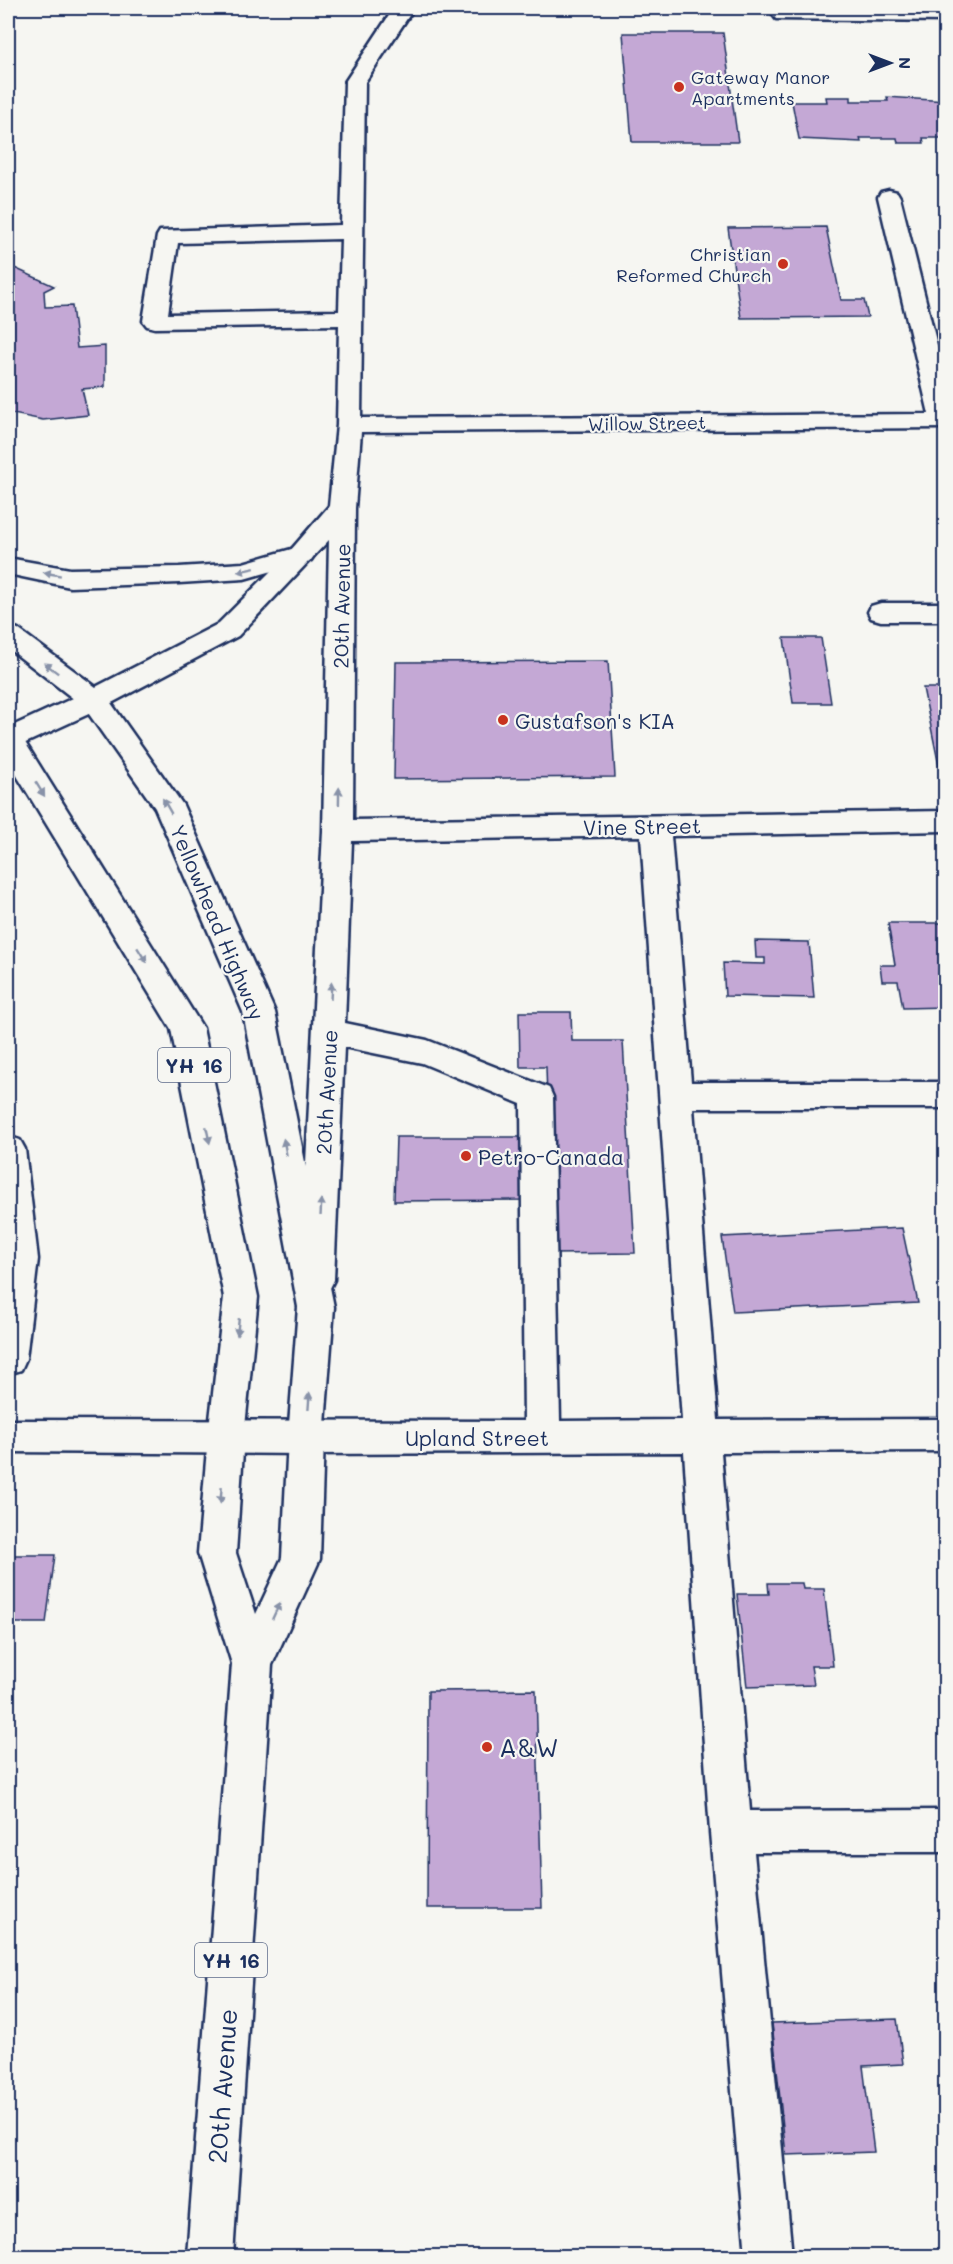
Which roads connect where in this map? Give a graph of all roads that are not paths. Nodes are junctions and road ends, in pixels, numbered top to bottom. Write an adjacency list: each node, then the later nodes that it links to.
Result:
1 (404, 8): 5 (main road, 20th Avenue)
2 (783, 15): 3 (main road)
3 (945, 15)
4 (889, 197): 7 (main road)
5 (352, 232): 6 (main road, 20th Avenue); 6 (main road)
6 (350, 318): 8 (main road, 20th Avenue)
7 (944, 421): 8 (main road, Willow Street)
8 (348, 425): 9 (main road, 20th Avenue)
9 (342, 508): 10 (main road, 20th Avenue); 19 (main road, 20th Avenue, one-way to 9)
10 (302, 554): 11 (main road, one-way to 11); 15 (main road, 20th Avenue)
11 (8, 566)
12 (881, 612): 13 (main road)
13 (945, 612)
14 (8, 635): 15 (main road, Yellowhead Highway / YH 16, one-way to 14)
15 (94, 700): 16 (main road, 20th Avenue); 24 (main road, Yellowhead Highway / YH 16, one-way to 15)
16 (8, 738): 30 (main road, YH 16, one-way to 30)
17 (945, 821): 18 (main road, Vine Street)
18 (655, 826): 19 (main road, Vine Street); 21 (main road)
19 (338, 831): 20 (main road, 20th Avenue, one-way to 19)
20 (329, 1032): 24 (main road, 20th Avenue, one-way to 20); 28 (main road)
21 (675, 1095): 22 (main road); 29 (main road)
22 (945, 1095)
23 (8, 1149): 25 (main road)
24 (316, 1307): 31 (main road, 20th Avenue / YH 16, one-way to 24)
25 (8, 1359)
26 (945, 1435): 29 (main road, Upland Street)
27 (8, 1436): 30 (main road, Upland Street)
28 (542, 1436): 29 (main road, Upland Street); 31 (main road, Upland Street)
29 (702, 1436): 34 (main road)
30 (226, 1437): 31 (main road, Upland Street); 32 (main road, 20th Avenue / YH 16, one-way to 32)
31 (306, 1438): 32 (main road, 20th Avenue / YH 16, one-way to 31)
32 (252, 1664): 35 (main road, 20th Avenue / YH 16)
33 (945, 1831): 34 (main road)
34 (731, 1832): 36 (main road)
35 (210, 2256)
36 (769, 2256)

